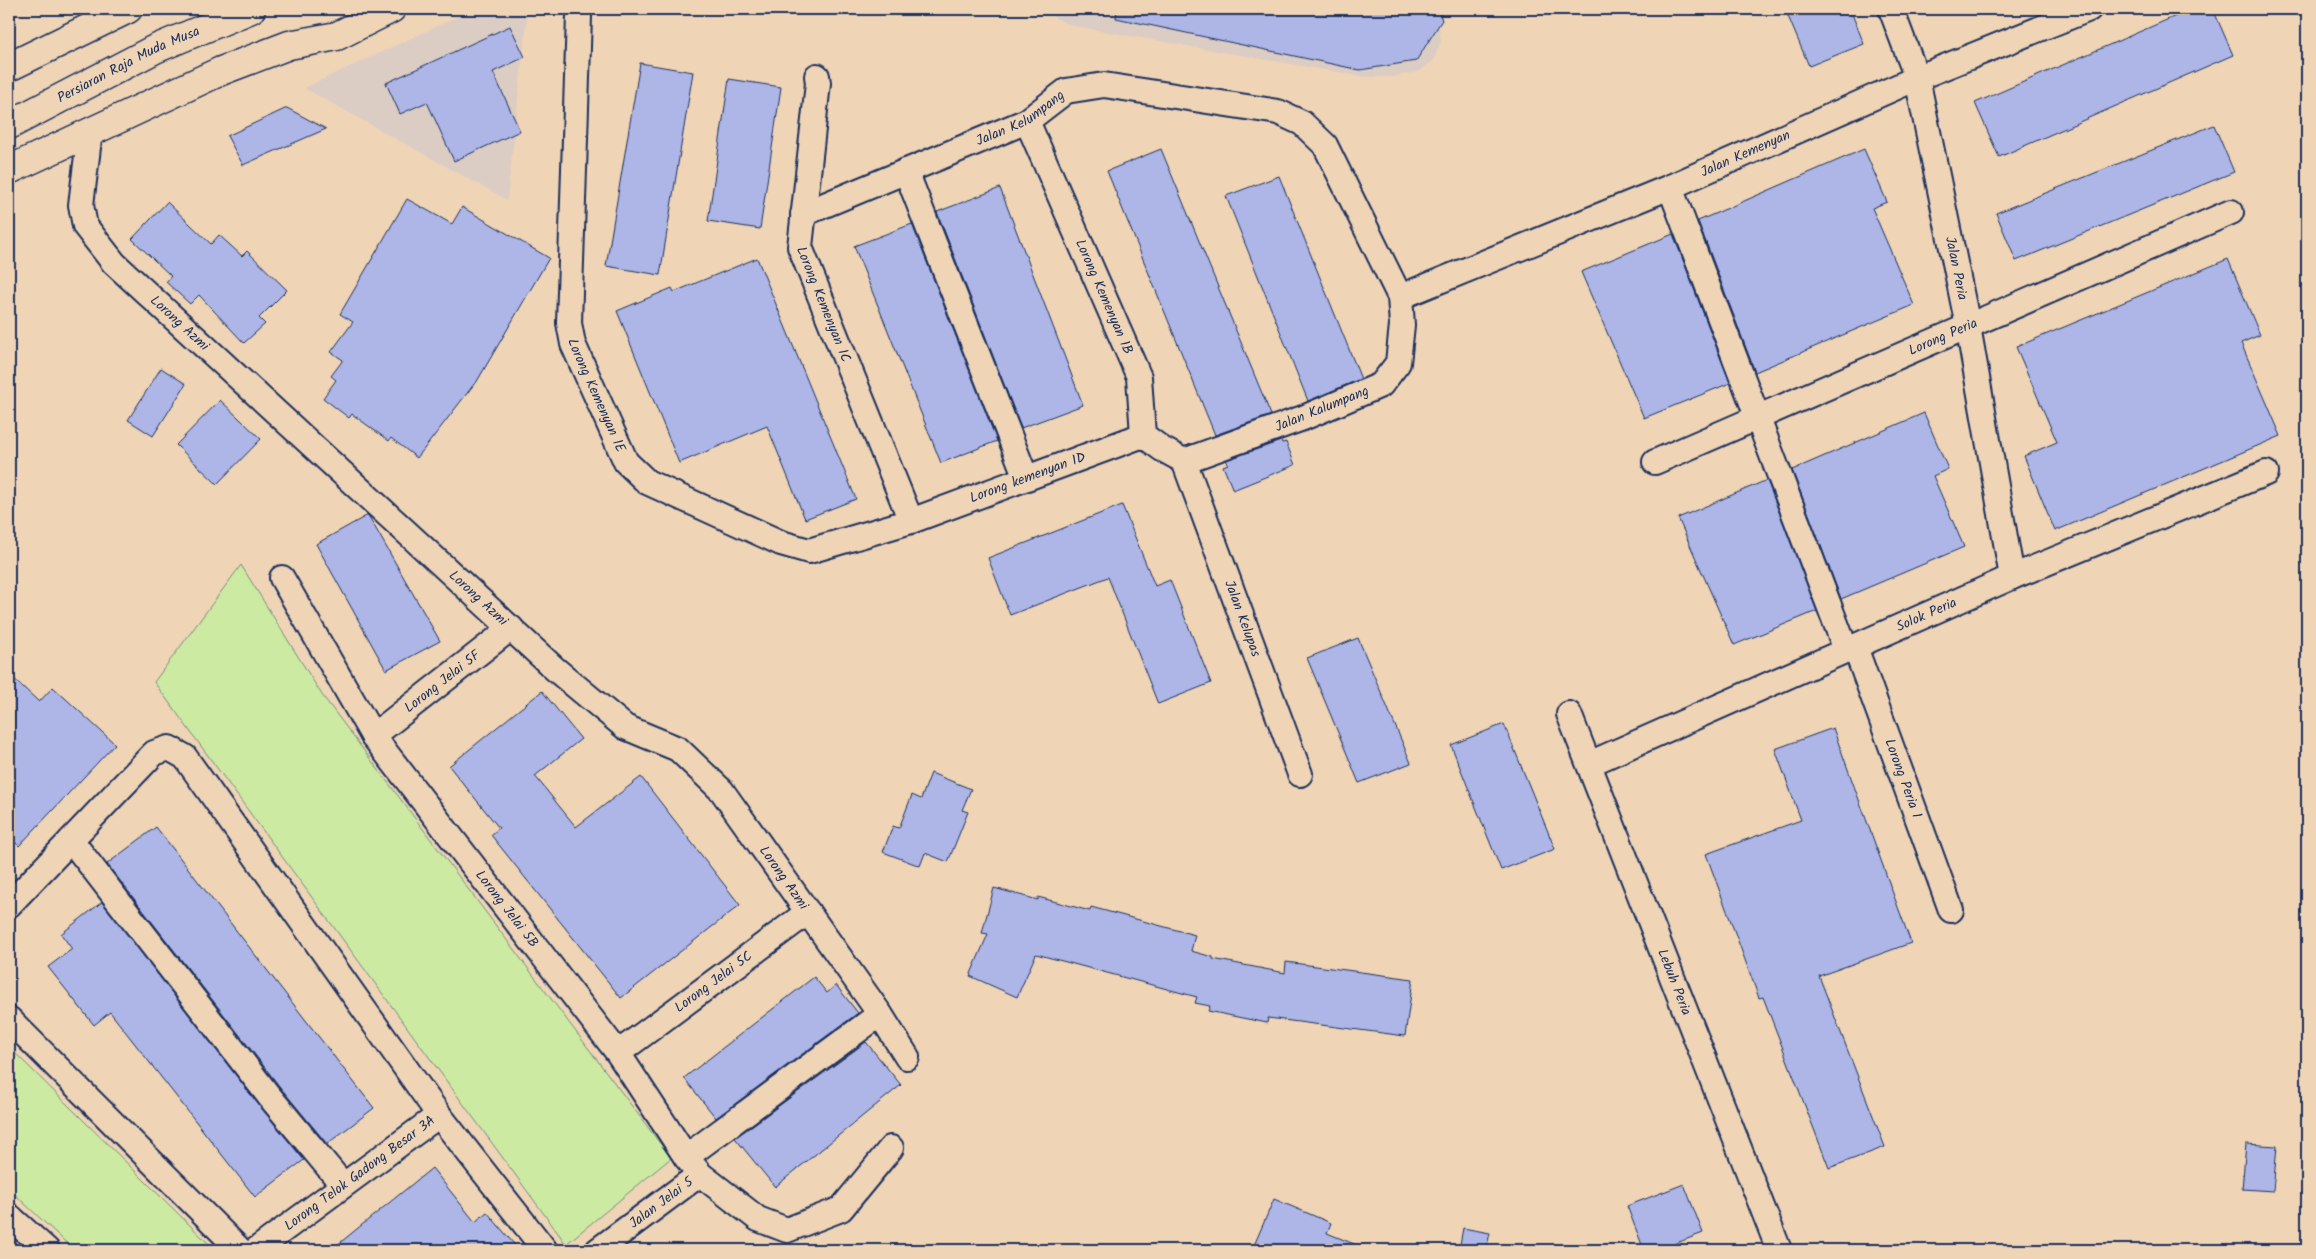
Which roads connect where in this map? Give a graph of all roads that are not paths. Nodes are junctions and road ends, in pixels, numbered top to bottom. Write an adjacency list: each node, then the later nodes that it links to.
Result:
1 (128, 9): 7 (street)
2 (251, 9): 11 (street, Persiaran Raja Muda Musa)
3 (392, 9): 12 (street)
4 (1892, 9): 9 (street, Jalan Peria)
5 (2089, 9): 9 (street, Jalan Kemenyan)
6 (579, 16): 27 (street, Lorong Kemenyan 1E)
7 (9, 67)
8 (817, 76): 18 (street, Lorong Kemenyan 1C)
9 (1917, 78): 16 (street, Jalan Kemenyan); 20 (street, Jalan Peria)
10 (1027, 121): 13 (street, Jalan Kelumpang); 15 (street, Jalan Kelumpang); 22 (street, Lorong Kemenyan 1B)
11 (9, 124)
12 (90, 131): 14 (street); 30 (street, Lorong Azmi)
13 (1326, 145): 19 (street, Jalan Kalumpang)
14 (9, 170)
15 (906, 171): 18 (street, Jalan Kelumpang); 26 (street)
16 (1670, 187): 19 (street, Jalan Kemenyan); 21 (street, Lorong Peria 1)
17 (2231, 212): 20 (street, Lorong Peria)
18 (803, 214): 27 (street, Lorong Kemenyan 1C)
19 (1400, 297): 23 (street, Jalan Kalumpang)
20 (1968, 326): 21 (street, Lorong Peria); 28 (street, Jalan Peria)
21 (1757, 418): 24 (street, Lorong Peria); 31 (street, Lorong Peria 1)
22 (1143, 435): 23 (street); 26 (street, Lorong kemenyan 1D)
23 (1184, 461): 35 (street, Jalan Kelupas)
24 (1654, 462)
25 (2266, 473): 28 (street, Solok Peria)
26 (1026, 478): 27 (street, Lorong kemenyan 1D)
27 (911, 521)
28 (2012, 577): 31 (street, Solok Peria)
29 (282, 578): 33 (street, Lorong Jelai 5B)
30 (511, 628): 33 (street, Lorong Jelai 5F); 39 (street, Lorong Azmi)
31 (1850, 649): 34 (street, Solok Peria); 38 (street, Lorong Peria 1)
32 (1569, 714): 34 (street, Lebuh Peria)
33 (374, 736): 42 (street, Lorong Jelai 5B)
34 (1589, 764): 54 (street, Lebuh Peria)
35 (1300, 774)
36 (71, 840): 37 (street); 44 (street); 47 (street)
37 (9, 905)
38 (1951, 910)
39 (808, 912): 40 (street, Lorong Azmi); 42 (street, Lorong Jelai 5C)
40 (880, 1014): 43 (street, Lorong Azmi); 46 (street, Jalan Jelai 5)
41 (9, 1019): 50 (street)
42 (618, 1053): 46 (street, Lorong Jelai 5B)
43 (907, 1057)
44 (439, 1115): 47 (street, Lorong Telok Gadong Besar 3A); 52 (street)
45 (891, 1148): 46 (street, Lorong Jelai 5B)
46 (693, 1166): 53 (street, Jalan Jelai 5)
47 (343, 1185): 51 (street, Lorong Telok Gadong Besar 3A)
48 (9, 1216): 49 (street)
49 (46, 1250)
50 (240, 1250)
51 (256, 1250)
52 (545, 1250)
53 (598, 1250)
54 (1780, 1250)

